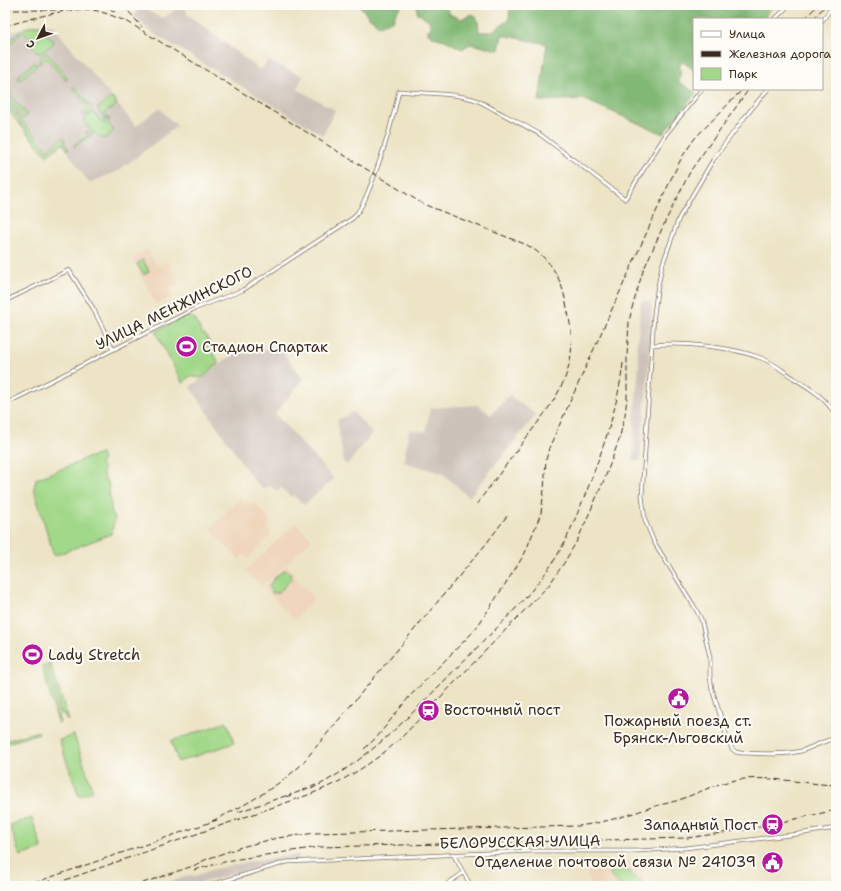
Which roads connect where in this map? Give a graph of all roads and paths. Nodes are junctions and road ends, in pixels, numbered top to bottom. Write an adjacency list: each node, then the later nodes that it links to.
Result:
1 (789, 5): 3 (street)
2 (828, 5): 4 (street)
3 (775, 18)
4 (823, 20)
5 (701, 90): 9 (street, УЛИЦА МЕНЖИНСКОГО)
6 (767, 90): 8 (street)
7 (5, 301): 9 (street)
8 (653, 345): 11 (street); 12 (street)
9 (113, 349): 10 (street, УЛИЦА МЕНЖИНСКОГО)
10 (5, 404)
11 (836, 414)
12 (835, 737)
13 (836, 828): 14 (street, БЕЛОРУССКАЯ УЛИЦА)
14 (453, 854): 15 (street); 16 (street, БЕЛОРУССКАЯ УЛИЦА)
15 (463, 873): 17 (street); 18 (street)
16 (207, 886)
17 (444, 886)
18 (471, 886)

